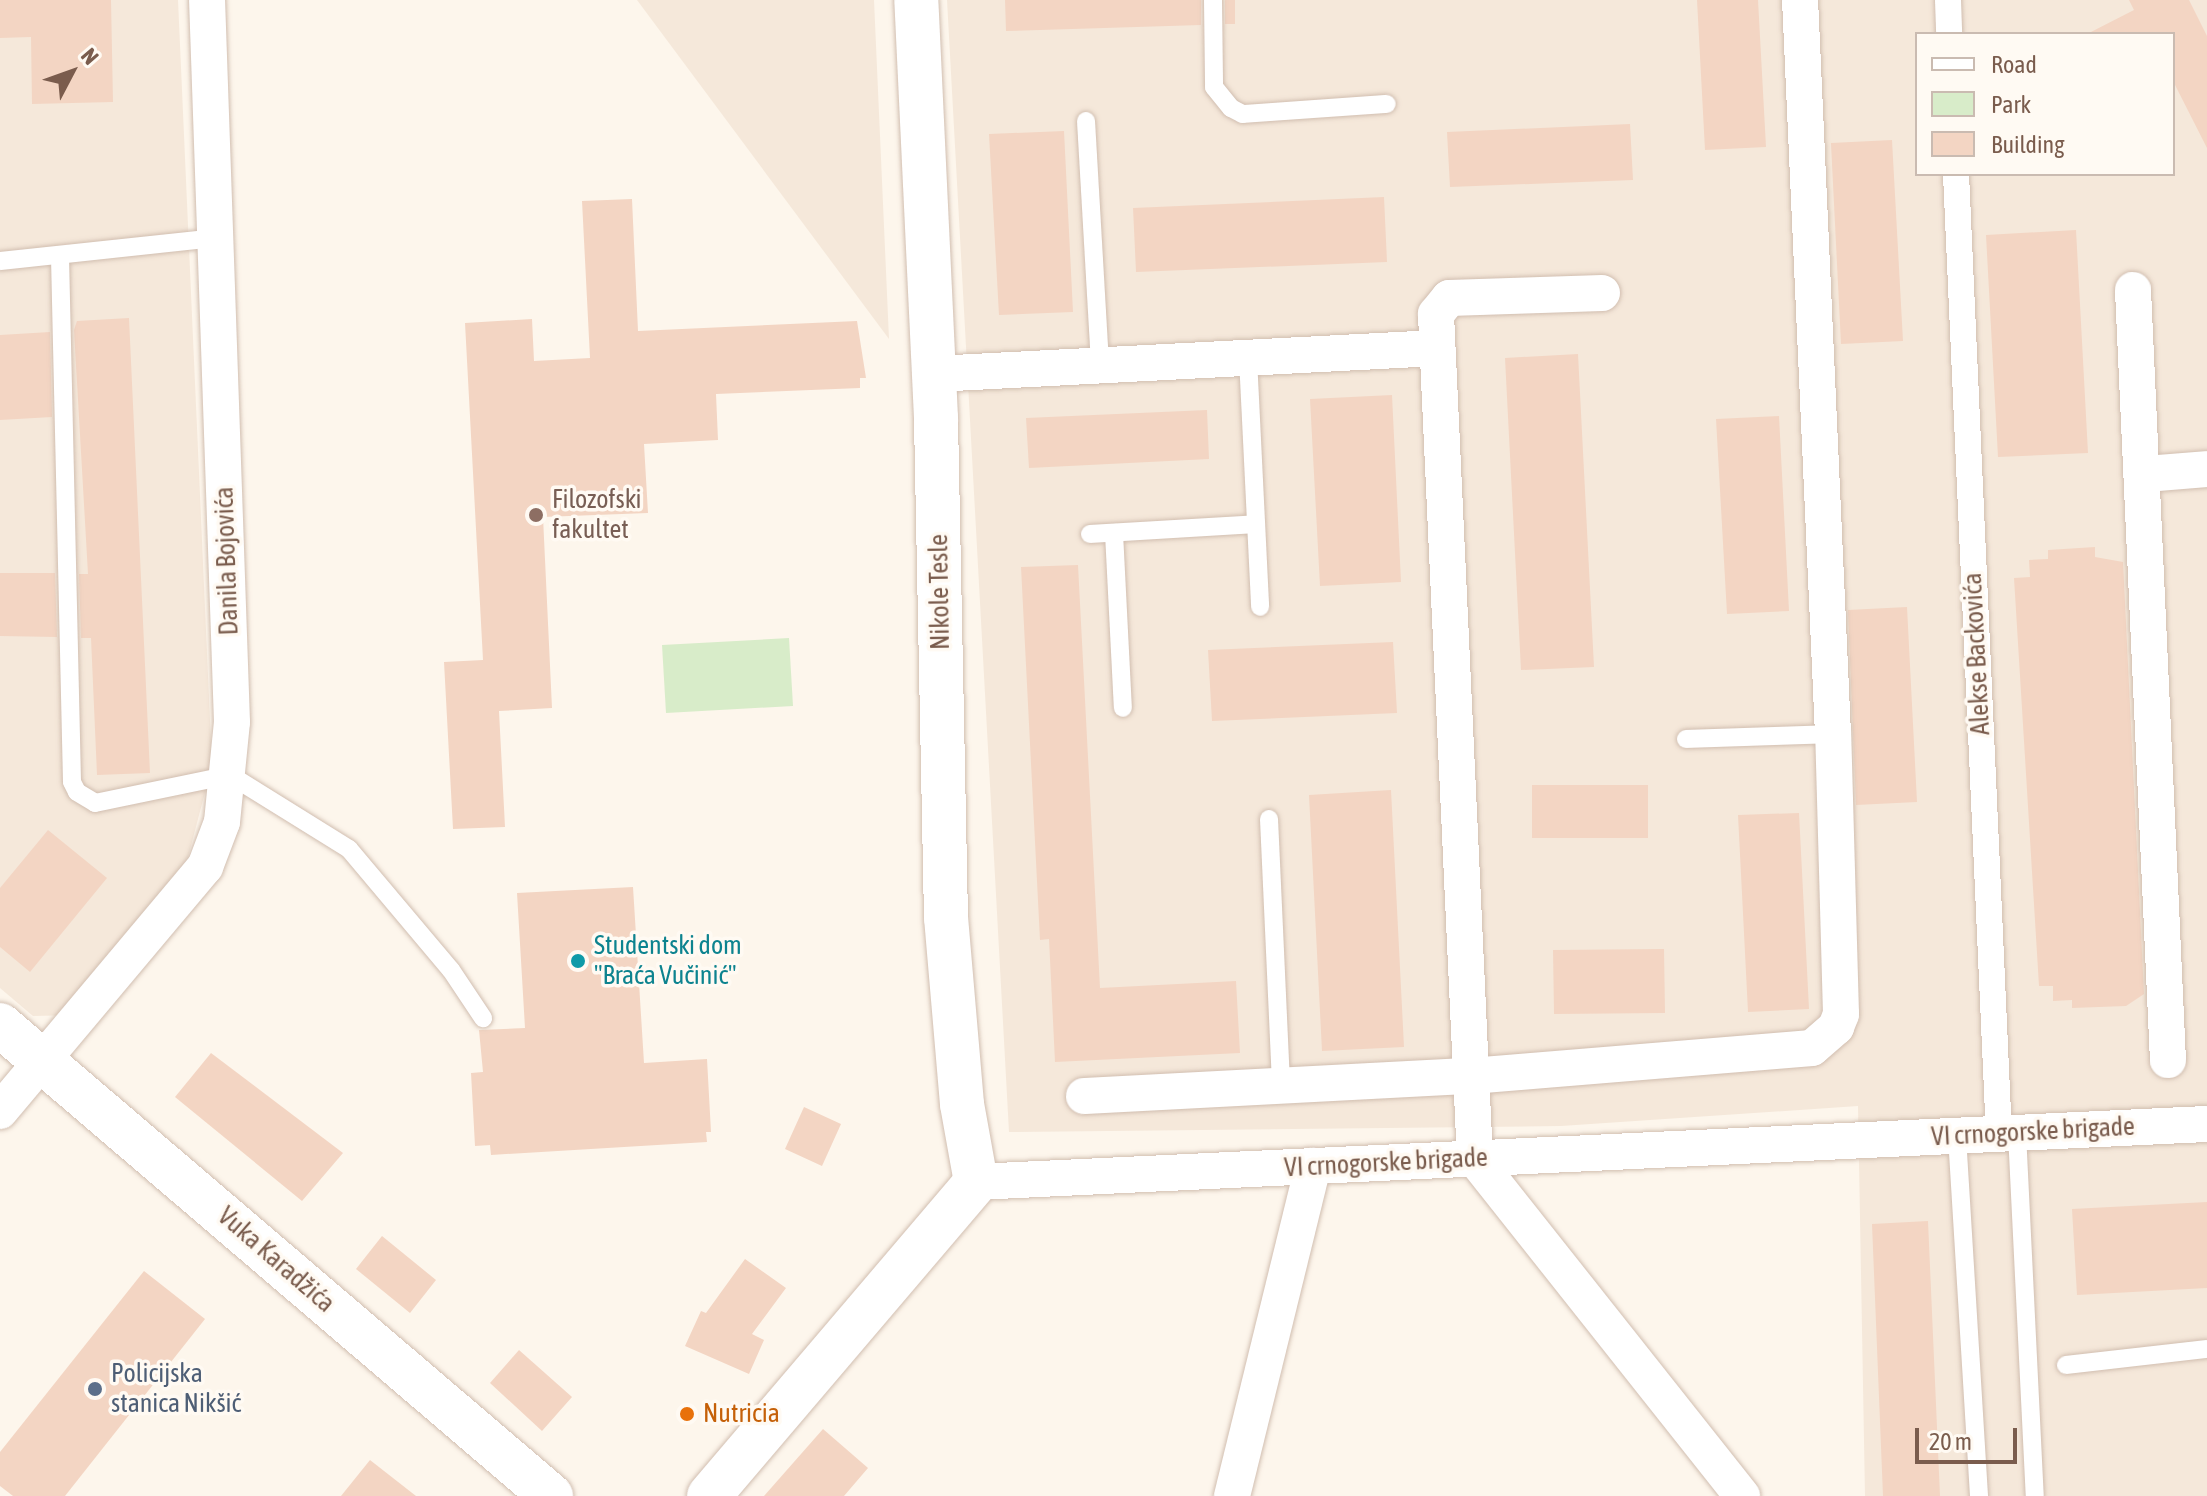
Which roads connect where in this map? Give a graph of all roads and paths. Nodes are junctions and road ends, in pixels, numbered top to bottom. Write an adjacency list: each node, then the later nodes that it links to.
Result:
1 (207, 0): 10 (street, Danila Bojovića)
2 (916, 0): 18 (street, Nikole Tesle)
3 (1213, 0): 7 (lane)
4 (1800, 0): 26 (street)
5 (1948, 0): 6 (street)
6 (1949, 32)
7 (1387, 104)
8 (1086, 121): 17 (lane)
9 (1956, 176): 39 (street, Alekse Backovića)
10 (215, 238): 11 (lane); 28 (street, Danila Bojovića)
11 (60, 257): 12 (lane); 28 (lane)
12 (0, 261)
13 (2133, 290): 20 (street)
14 (1602, 293): 15 (street)
15 (1437, 348): 16 (street); 34 (street)
16 (1248, 358): 17 (street); 21 (lane)
17 (1100, 366): 18 (street)
18 (934, 374): 43 (street, Nikole Tesle)
19 (2207, 469): 20 (street)
20 (2145, 474): 33 (street)
21 (1256, 524): 22 (lane); 24 (lane)
22 (1114, 533): 23 (lane); 25 (lane)
23 (1090, 534)
24 (1260, 607)
25 (1123, 708)
26 (1833, 734): 27 (lane); 34 (street)
27 (1686, 739)
28 (230, 775): 30 (lane); 32 (street, Danila Bojovića)
29 (1269, 819): 35 (lane)
30 (483, 1018)
31 (0, 1025): 32 (street, Vuka Karadžića)
32 (42, 1059): 37 (street, Danila Bojovića); 46 (street, Vuka Karadžića)
33 (2168, 1060)
34 (1471, 1076): 35 (street); 41 (street)
35 (1281, 1086): 36 (street)
36 (1084, 1096)
37 (0, 1111)
38 (2207, 1124): 39 (street, VI crnogorske brigade)
39 (2008, 1133): 40 (street, VI crnogorske brigade); 51 (lane)
40 (1957, 1136): 41 (street, VI crnogorske brigade); 50 (lane)
41 (1475, 1159): 42 (street, VI crnogorske brigade); 49 (street)
42 (1313, 1166): 43 (street, VI crnogorske brigade); 48 (street)
43 (976, 1182): 47 (street)
44 (2207, 1349): 45 (lane)
45 (2066, 1365)
46 (551, 1496)
47 (709, 1496)
48 (1232, 1496)
49 (1742, 1496)
50 (1979, 1496)
51 (2035, 1496)

